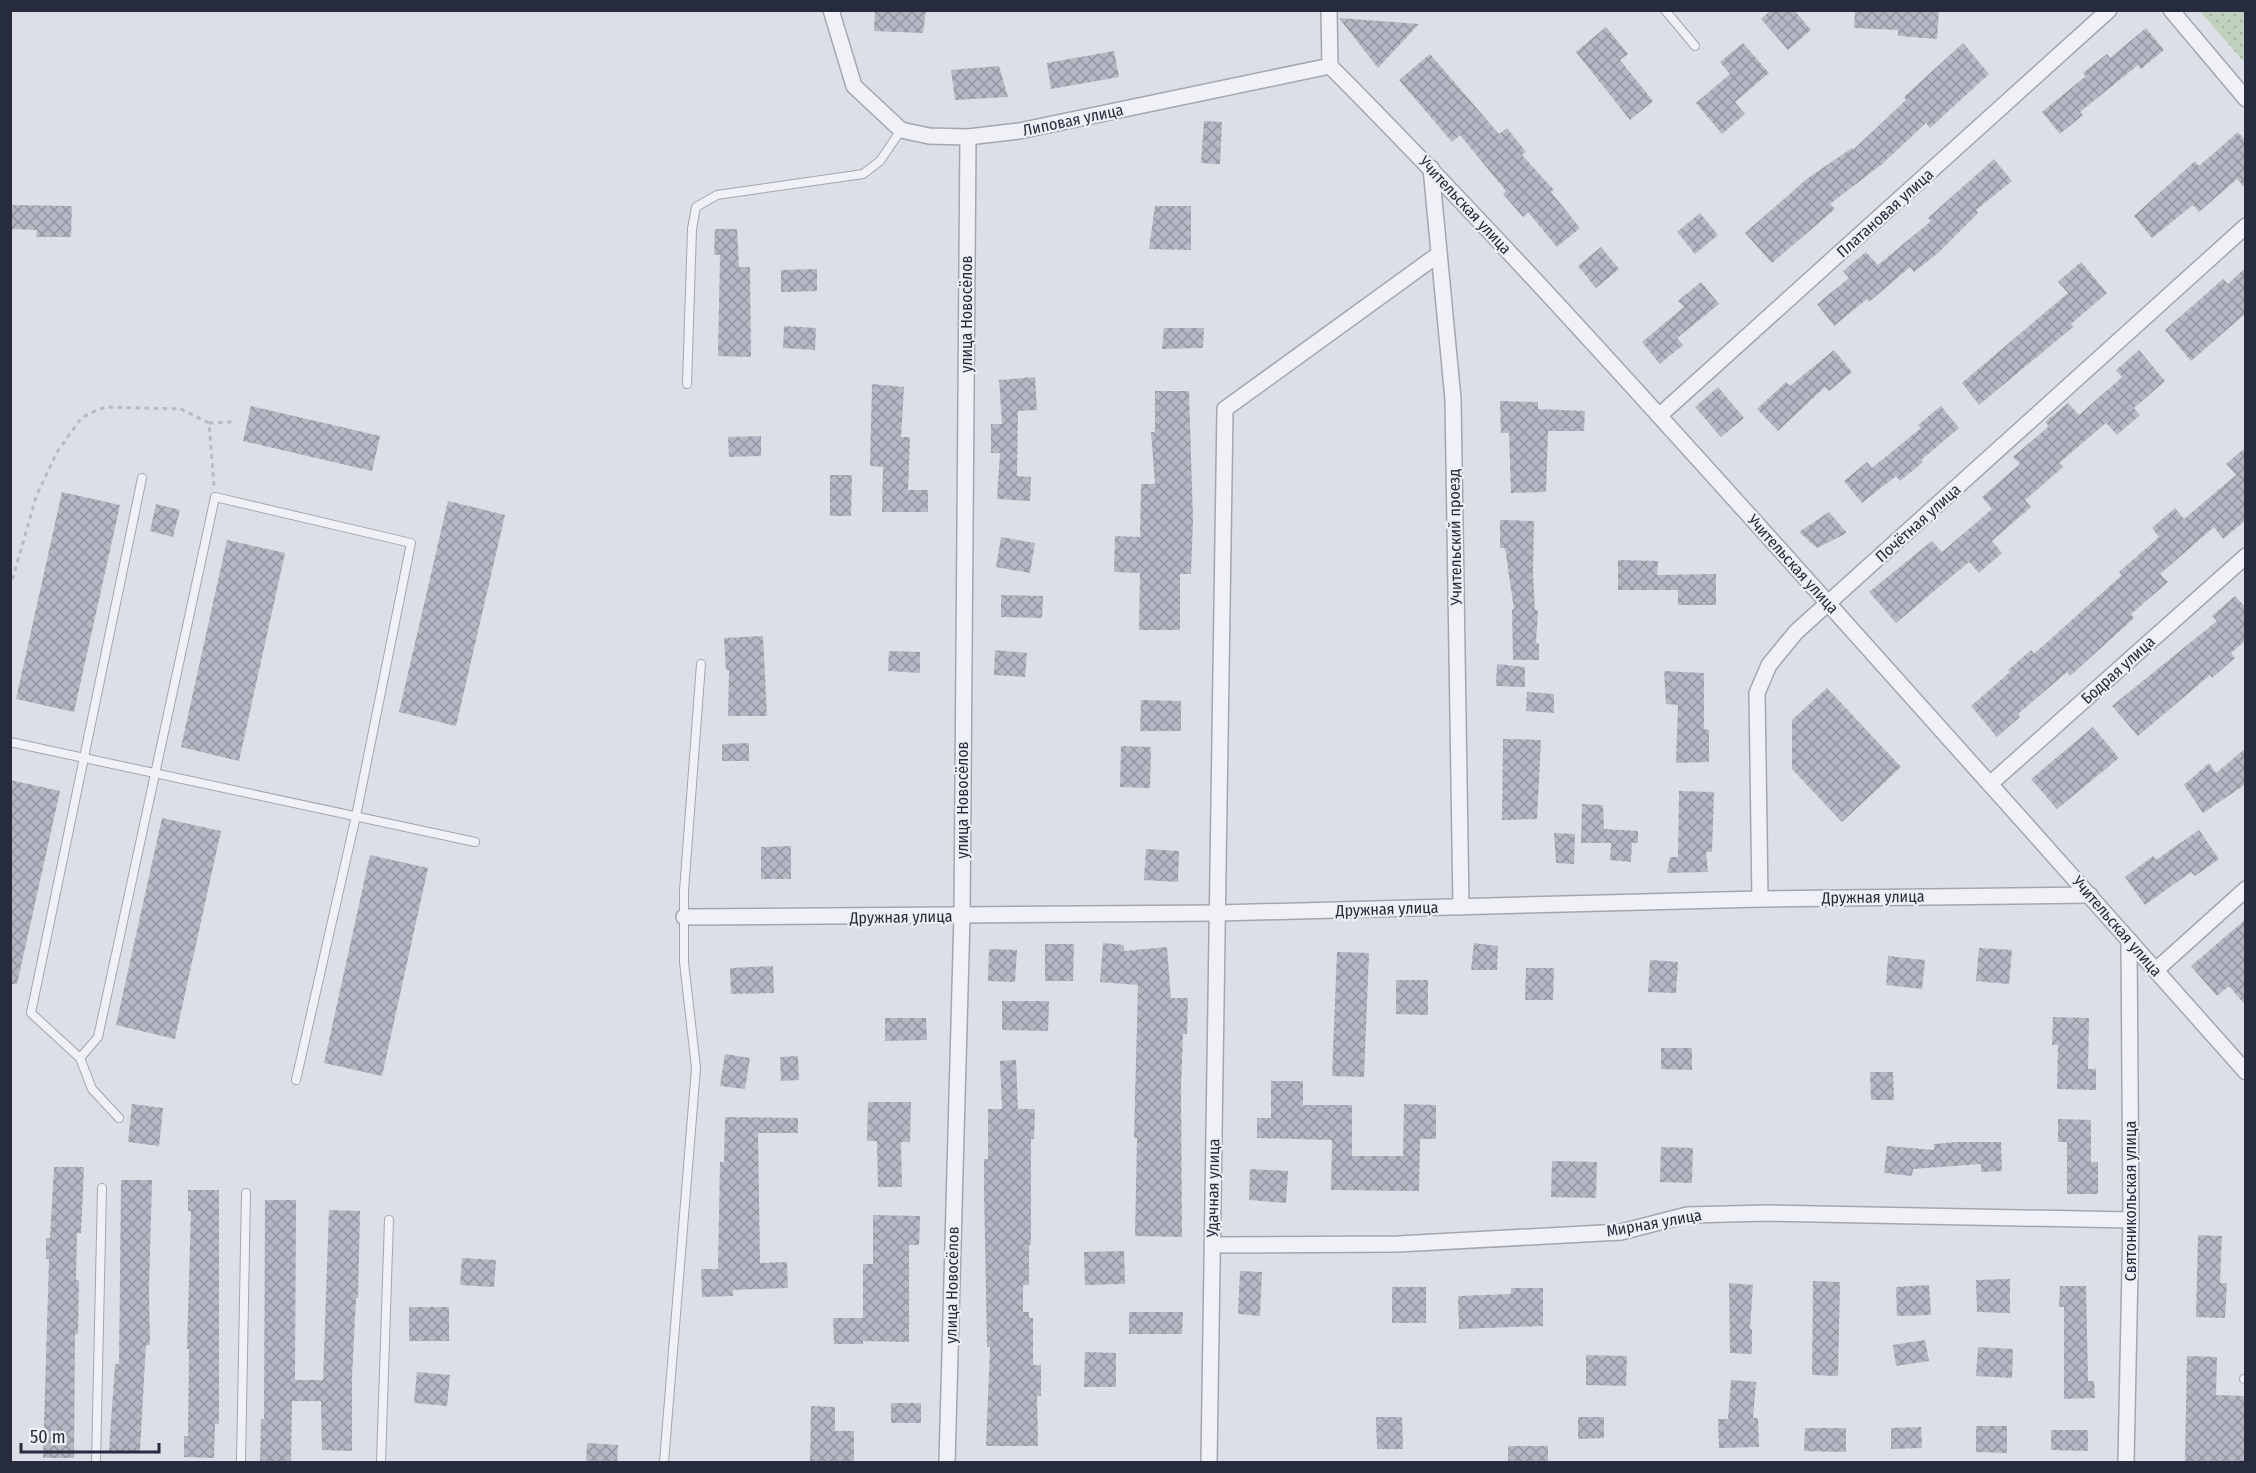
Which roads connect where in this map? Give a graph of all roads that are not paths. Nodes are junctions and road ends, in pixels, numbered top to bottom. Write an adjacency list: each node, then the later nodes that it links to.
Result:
1 (831, 10): 9 (street, Липовая улица)
2 (1329, 10): 7 (street)
3 (1665, 10): 6 (lane)
4 (2109, 10): 15 (street, Платановая улица)
5 (2171, 10): 8 (street)
6 (1695, 46)
7 (1330, 66): 10 (street, Липовая улица); 11 (street, Учительская улица)
8 (2246, 99)
9 (901, 129): 10 (street, Липовая улица); 14 (lane)
10 (968, 136): 31 (street, улица Новосёлов)
11 (1431, 168): 13 (street, Учительский проезд); 15 (street, Учительская улица)
12 (2246, 226): 18 (street, Почётная улица)
13 (1439, 254): 29 (street, Учительский проезд); 30 (street, Удачная улица)
14 (687, 384)
15 (1660, 415): 18 (street, Учительская улица)
16 (142, 478): 21 (lane)
17 (2246, 556): 23 (street, Бодрая улица)
18 (1828, 603): 23 (street, Учительская улица); 28 (street, Почётная улица)
19 (701, 664): 32 (lane)
20 (10, 742): 21 (lane)
21 (86, 759): 22 (lane); 35 (lane)
22 (153, 771): 24 (lane); 24 (lane); 35 (lane)
23 (1990, 784): 27 (street, Учительская улица)
24 (356, 816): 25 (lane); 37 (lane)
25 (475, 842)
26 (2246, 889): 34 (street)
27 (2090, 895): 28 (street, Дружная улица); 33 (street, Учительская улица)
28 (1760, 899): 29 (street, Дружная улица)
29 (1461, 907): 30 (street, Дружная улица)
30 (1218, 914): 31 (street, Дружная улица); 43 (street, Удачная улица)
31 (962, 916): 32 (street, Дружная улица); 48 (street, улица Новосёлов)
32 (684, 917): 47 (lane)
33 (2129, 940): 34 (street, Учительская улица); 42 (street, Святоникольская улица)
34 (2156, 970): 36 (street, Учительская улица)
35 (80, 1058): 38 (lane)
36 (2246, 1072)
37 (296, 1080)
38 (119, 1118)
39 (102, 1188): 44 (lane)
40 (246, 1193): 45 (lane)
41 (389, 1220): 46 (lane)
42 (2131, 1220): 43 (street, Мирная улица); 50 (street, Святоникольская улица)
43 (1212, 1245): 49 (street, Удачная улица)
44 (96, 1462)
45 (241, 1462)
46 (381, 1462)
47 (664, 1462)
48 (947, 1462)
49 (1209, 1462)
50 (2126, 1462)

